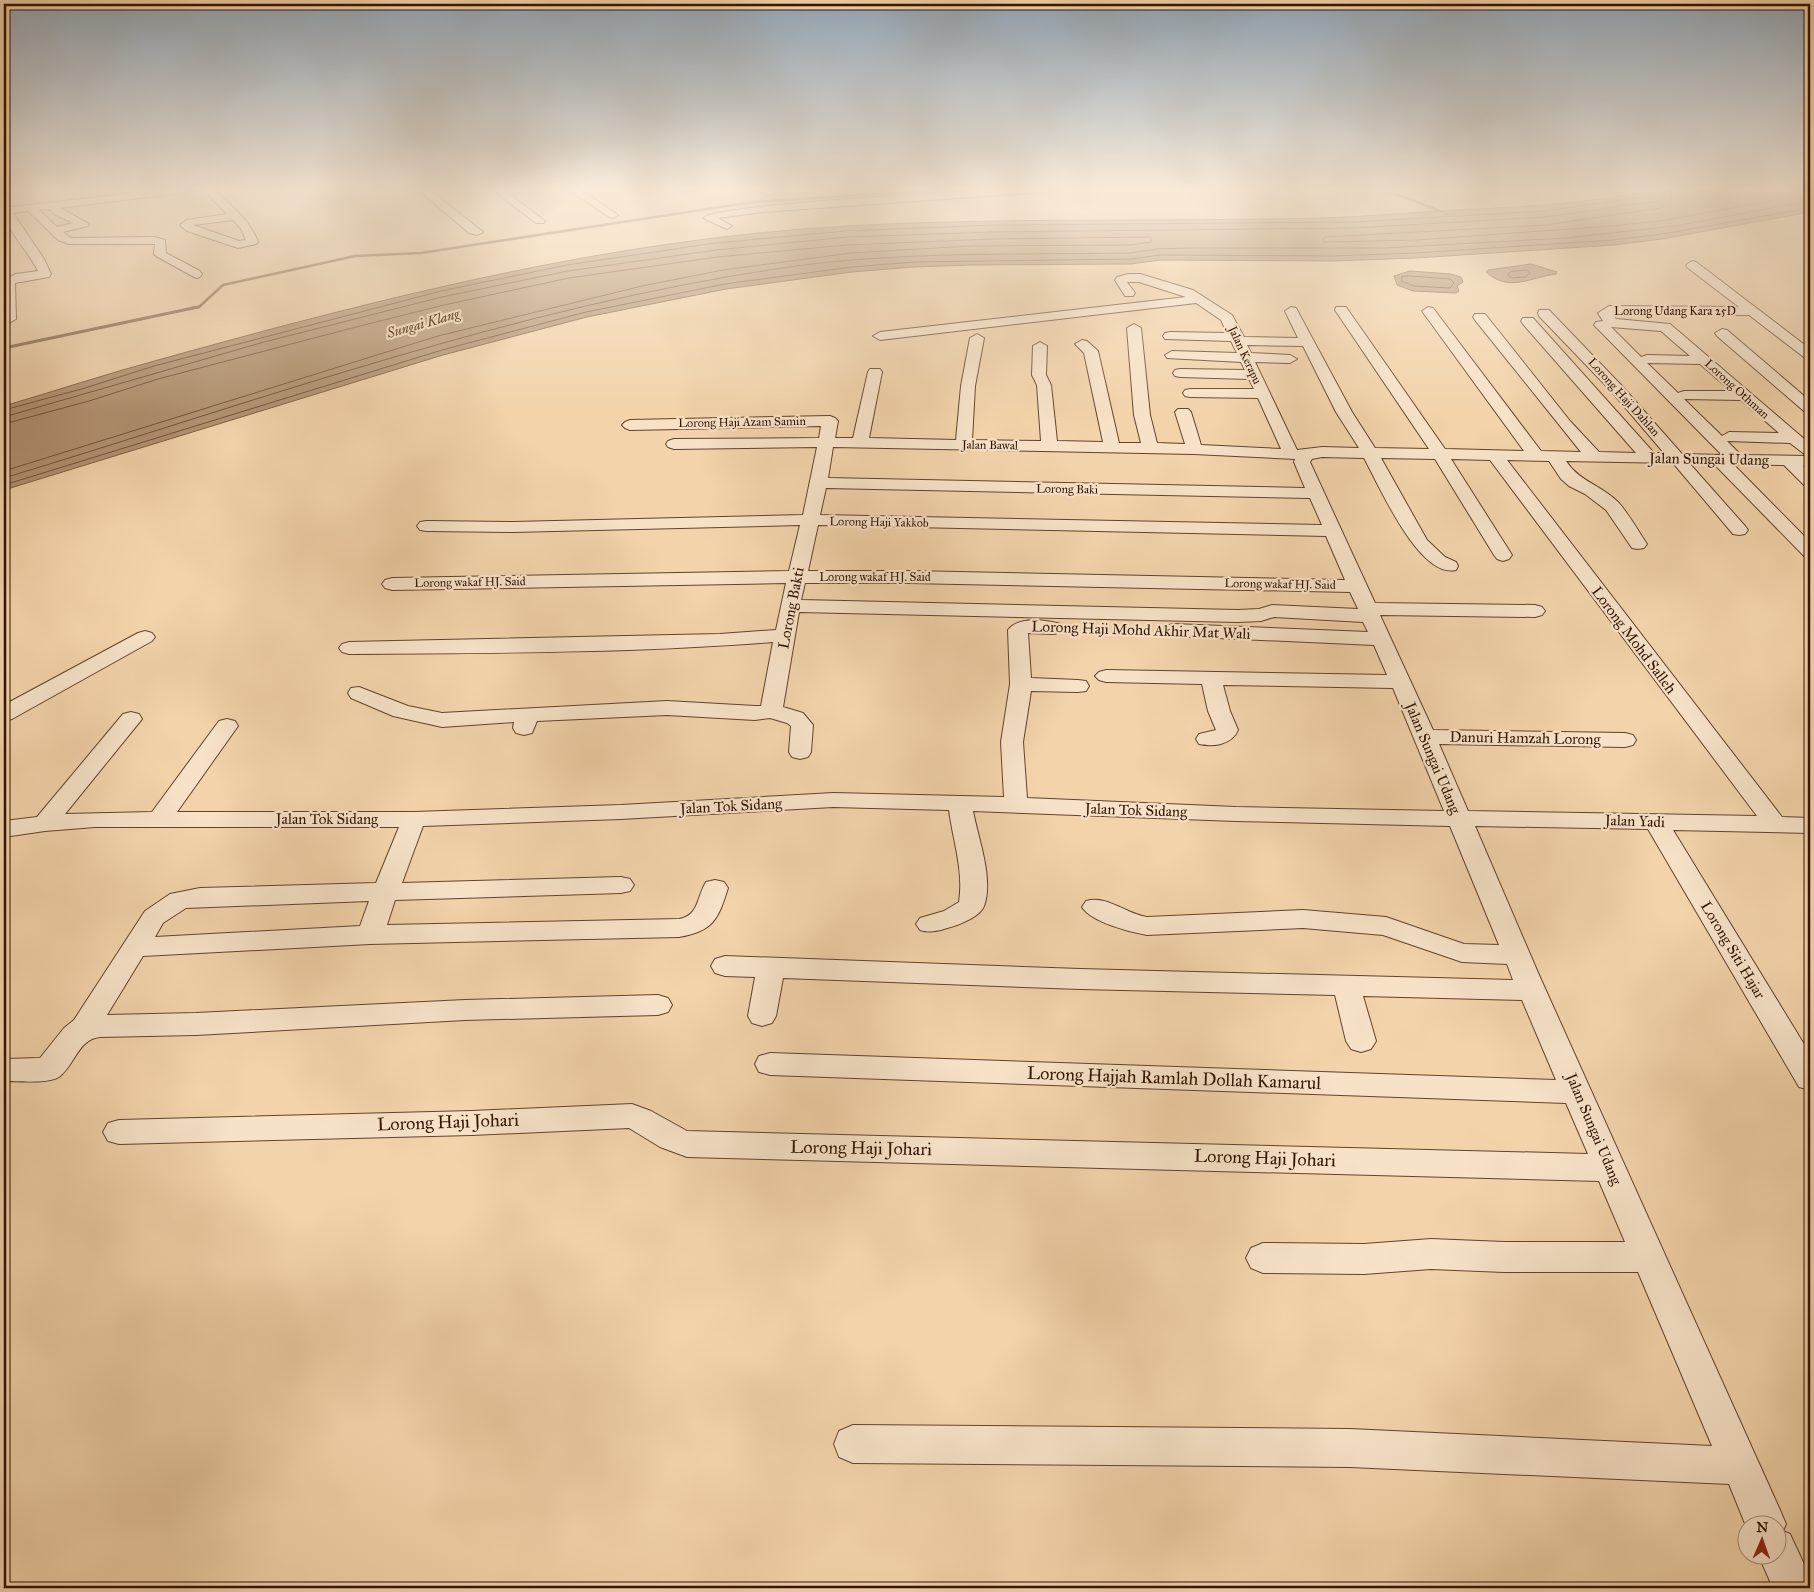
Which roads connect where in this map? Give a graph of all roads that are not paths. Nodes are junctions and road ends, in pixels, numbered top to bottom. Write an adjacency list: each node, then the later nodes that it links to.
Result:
1 (40, 262): 15 (street)
2 (175, 262): 4 (street)
3 (1692, 265): 12 (street)
4 (196, 274)
5 (1180, 290): 6 (street); 6 (street, Jalan Kerapu); 8 (street, Jalan Kerapu)
6 (1129, 293): 7 (street)
7 (1112, 294)
8 (1201, 300): 21 (street); 24 (street, Jalan Kerapu)
9 (1341, 310): 57 (street)
10 (1291, 311): 25 (street)
11 (1428, 311): 59 (street)
12 (1751, 311): 17 (street, Lorong Udang Kara 25D); 29 (street)
13 (1544, 313): 63 (street, Lorong Haji Dahlan)
14 (1480, 317): 61 (street)
15 (9, 319)
16 (1528, 321): 62 (street)
17 (1612, 323): 18 (street, Lorong Udang Kara 25D); 65 (street)
18 (1663, 326): 33 (street, Lorong Othman)
19 (1134, 328): 52 (street)
20 (1722, 333): 41 (street)
21 (880, 336)
22 (1170, 336): 24 (street)
23 (977, 338): 49 (street)
24 (1238, 339): 25 (street); 30 (street, Jalan Kerapu)
25 (1307, 342): 55 (street)
26 (1082, 344): 51 (street)
27 (1040, 346): 50 (street)
28 (1172, 355): 30 (street)
29 (1810, 355)
30 (1247, 357): 31 (street); 36 (street, Jalan Kerapu)
31 (1290, 358)
32 (1646, 359): 33 (street)
33 (1704, 360): 40 (street, Lorong Othman)
34 (875, 372): 48 (street)
35 (1180, 373): 36 (street)
36 (1255, 375): 38 (street, Jalan Kerapu)
37 (1190, 393): 38 (street)
38 (1262, 394): 56 (street, Jalan Kerapu)
39 (1684, 394): 40 (street)
40 (1744, 396): 45 (street, Lorong Othman)
41 (1810, 409)
42 (1183, 412): 53 (street)
43 (630, 425): 47 (street, Lorong Haji Azam Samin)
44 (1729, 437): 45 (street)
45 (1793, 438): 54 (street, Lorong Othman)
46 (674, 444): 47 (street, Jalan Bawal)
47 (827, 444): 48 (street, Jalan Bawal); 69 (street, Lorong Bakti)
48 (860, 444): 49 (street, Jalan Bawal)
49 (964, 444): 50 (street, Jalan Bawal)
50 (1049, 446): 51 (street, Jalan Bawal)
51 (1112, 447): 52 (street, Jalan Bawal)
52 (1150, 448): 53 (street, Jalan Bawal)
53 (1194, 449): 56 (street, Jalan Bawal)
54 (1810, 452)
55 (1370, 453): 56 (street, Jalan Sungai Udang); 57 (street, Jalan Sungai Udang); 78 (street)
56 (1299, 454): 70 (street, Jalan Sungai Udang)
57 (1440, 454): 58 (street, Jalan Sungai Udang); 77 (street)
58 (1495, 455): 59 (street, Jalan Sungai Udang); 111 (street, Lorong Mohd Salleh)
59 (1536, 456): 60 (street, Jalan Sungai Udang)
60 (1554, 456): 61 (street, Jalan Sungai Udang); 75 (street)
61 (1594, 457): 62 (street, Jalan Sungai Udang)
62 (1650, 458): 63 (street, Jalan Sungai Udang)
63 (1679, 458): 64 (street, Jalan Sungai Udang); 73 (street, Lorong Haji Dahlan)
64 (1718, 459): 65 (street, Jalan Sungai Udang); 76 (street)
65 (1736, 459): 66 (street, Jalan Sungai Udang)
66 (1788, 460): 67 (street, Jalan Sungai Udang); 68 (street)
67 (1810, 461)
68 (1810, 481)
69 (819, 483): 70 (street, Lorong Baki); 71 (street, Lorong Bakti)
70 (1315, 493): 74 (street, Jalan Sungai Udang)
71 (809, 520): 72 (street, Lorong Haji Yakkob); 74 (street, Lorong Haji Yakkob); 79 (street, Lorong Bakti)
72 (426, 526)
73 (1739, 530)
74 (1332, 531): 81 (street, Jalan Sungai Udang)
75 (1638, 544)
76 (1810, 552)
77 (1503, 555)
78 (1449, 566)
79 (796, 577): 80 (street, Lorong wakaf HJ. Said); 81 (street, Lorong wakaf HJ. Said); 82 (street, Lorong Bakti)
80 (392, 584)
81 (1357, 586): 84 (street, Jalan Sungai Udang)
82 (790, 606): 85 (street); 86 (street, Lorong Bakti)
83 (1535, 611): 84 (street)
84 (1369, 612): 85 (street); 88 (street, Jalan Sungai Udang)
85 (1035, 620): 88 (street, Lorong Haji Mohd Akhir Mat Wali); 93 (street, Lorong Haji Mohd Akhir Mat Wali)
86 (785, 635): 89 (street); 96 (street, Lorong Bakti)
87 (145, 637): 97 (street)
88 (1381, 640): 92 (street, Jalan Sungai Udang)
89 (349, 648)
90 (1106, 676): 91 (street)
91 (1211, 678): 92 (street); 101 (street)
92 (1400, 682): 100 (street, Jalan Sungai Udang)
93 (1021, 684): 94 (street); 105 (street, Lorong Haji Mohd Akhir Mat Wali)
94 (1078, 686)
95 (359, 693): 96 (street)
96 (771, 711): 103 (street)
97 (4, 714)
98 (131, 719): 110 (street)
99 (227, 726): 107 (street)
100 (1426, 737): 102 (street, Danuri Hamzah Lorong); 106 (street, Jalan Sungai Udang)
101 (1207, 739)
102 (1626, 740)
103 (800, 752)
104 (960, 804): 105 (street, Jalan Tok Sidang); 108 (street, Jalan Tok Sidang); 118 (street)
105 (1016, 805): 106 (street, Jalan Tok Sidang)
106 (1459, 818): 109 (street, Jalan Yadi); 121 (street, Jalan Sungai Udang)
107 (160, 819): 108 (street, Jalan Tok Sidang); 110 (street, Jalan Tok Sidang)
108 (414, 819): 116 (street)
109 (1656, 822): 111 (street, Jalan Yadi); 132 (street, Lorong Siti Hajar)
110 (45, 823): 113 (street, Jalan Tok Sidang)
111 (1775, 824): 112 (street, Jalan Yadi)
112 (1810, 825)
113 (4, 829)
114 (621, 886): 116 (street)
115 (715, 888): 119 (street)
116 (385, 892): 119 (street); 120 (street)
117 (1095, 907): 121 (street)
118 (928, 924)
119 (370, 935): 120 (street)
120 (136, 947): 128 (street)
121 (1517, 955): 125 (street, Jalan Sungai Udang)
122 (725, 966): 123 (street)
123 (771, 968): 124 (street); 127 (street)
124 (1346, 984): 125 (street); 129 (street)
125 (1532, 990): 133 (street, Jalan Sungai Udang)
126 (658, 1005): 128 (street)
127 (762, 1016)
128 (84, 1028): 131 (street)
129 (1360, 1041)
130 (770, 1064): 133 (street, Lorong Hajjah Ramlah Dollah Kamarul)
131 (4, 1070)
132 (1810, 1079)
133 (1578, 1092): 135 (street, Jalan Sungai Udang)
134 (119, 1132): 135 (street, Lorong Haji Johari)
135 (1610, 1168): 136 (street, Jalan Sungai Udang)
136 (1650, 1257): 137 (street); 139 (street, Jalan Sungai Udang)
137 (1264, 1258)
138 (853, 1444): 139 (street)
139 (1741, 1466): 140 (street, Jalan Sungai Udang)
140 (1762, 1514)
141 (1783, 1564): 142 (street)
142 (1794, 1588)

